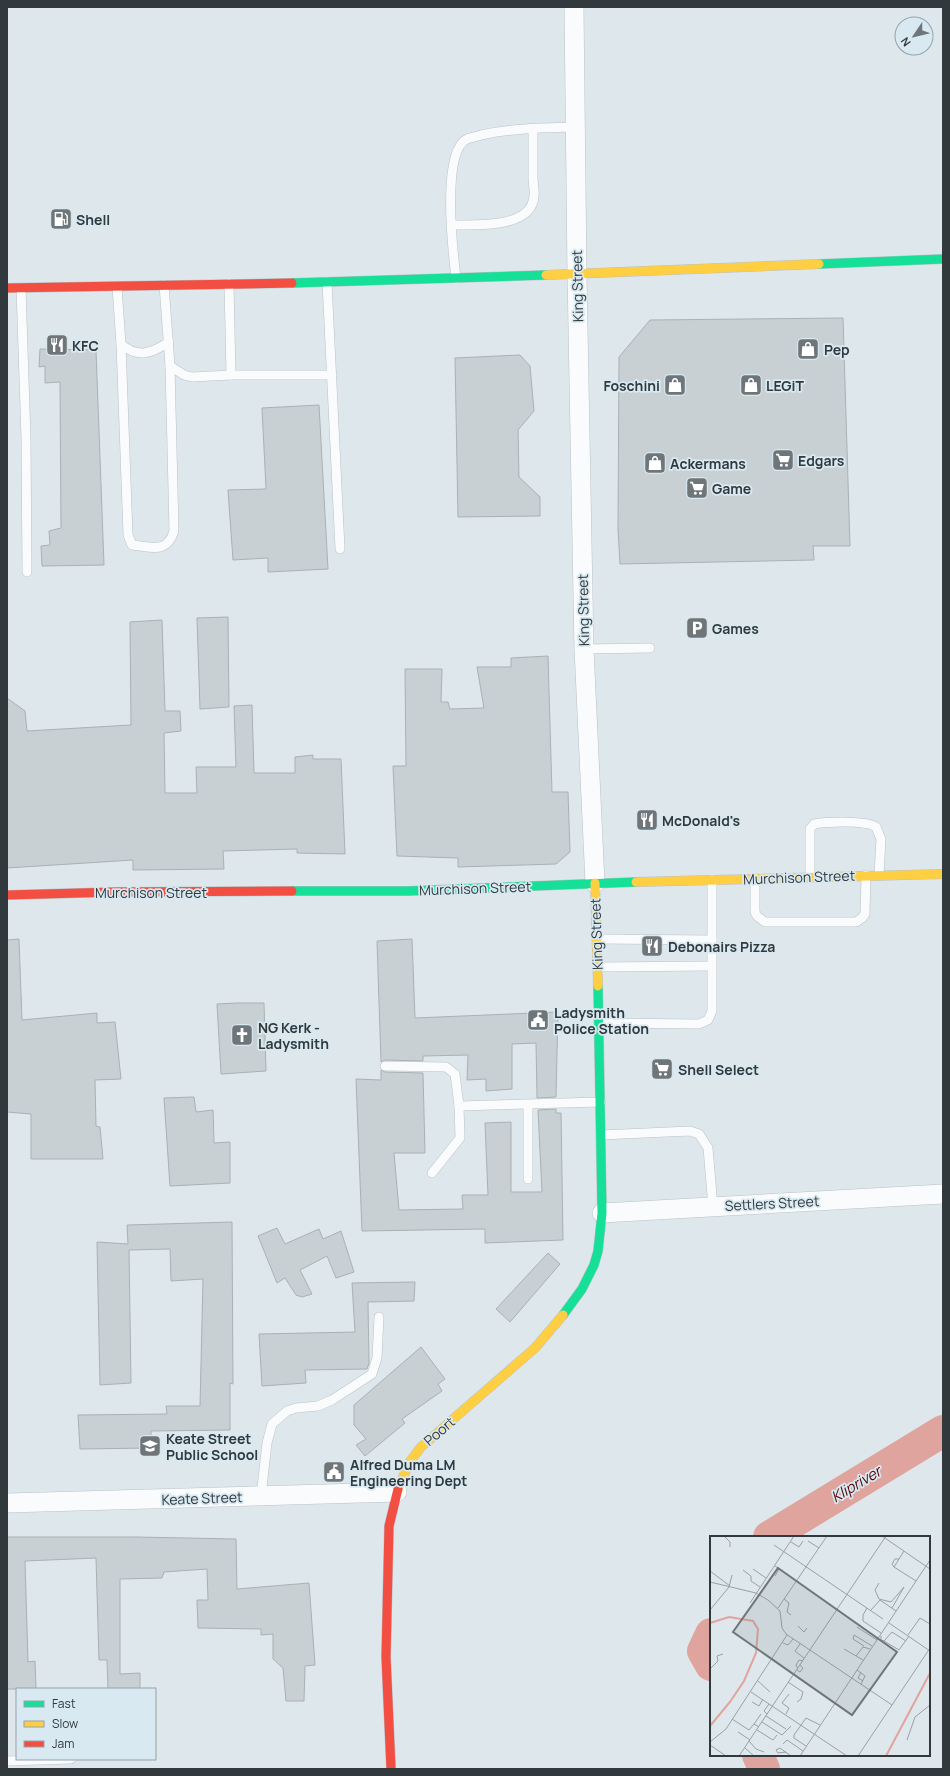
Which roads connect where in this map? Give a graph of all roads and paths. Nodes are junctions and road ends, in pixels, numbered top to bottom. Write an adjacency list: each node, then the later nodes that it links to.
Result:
1 (574, 7): 2 (street, King Street)
2 (576, 127): 3 (lane); 6 (street, King Street)
3 (532, 129): 4 (lane); 4 (lane)
4 (452, 225): 7 (lane)
5 (943, 259): 6 (main road)
6 (577, 274): 7 (main road); 22 (street, King Street)
7 (456, 278): 8 (main road)
8 (327, 282): 9 (main road); 18 (lane)
9 (229, 284): 10 (main road); 17 (lane)
10 (164, 285): 11 (main road); 14 (lane)
11 (117, 287): 13 (main road); 15 (lane)
12 (7, 288): 13 (main road)
13 (21, 288): 20 (lane)
14 (169, 342): 15 (lane); 16 (lane)
15 (121, 344): 16 (lane)
16 (170, 366): 17 (lane)
17 (231, 375): 18 (lane)
18 (332, 375): 19 (lane)
19 (340, 549)
20 (27, 572)
21 (650, 648): 22 (lane)
22 (584, 649): 29 (street, King Street)
23 (943, 874): 25 (main road, Murchison Street)
24 (866, 875): 25 (main road, Murchison Street); 26 (main road, Murchison Street); 27 (lane)
25 (879, 875): 26 (lane)
26 (810, 877): 27 (main road, Murchison Street)
27 (755, 878): 28 (main road, Murchison Street)
28 (712, 880): 29 (main road, Murchison Street); 32 (lane)
29 (595, 883): 30 (main road, Murchison Street); 31 (main road, King Street)
30 (7, 895)
31 (597, 939): 32 (lane); 34 (main road, King Street)
32 (712, 940): 33 (lane)
33 (712, 966): 34 (lane); 35 (lane)
34 (598, 967): 35 (main road, King Street)
35 (599, 1023): 37 (main road, King Street)
36 (385, 1066): 39 (lane)
37 (600, 1102): 38 (lane); 40 (main road, King Street)
38 (528, 1105): 39 (lane); 42 (lane)
39 (458, 1106): 41 (lane)
40 (601, 1135): 44 (lane); 45 (main road, King Street)
41 (432, 1173)
42 (528, 1179)
43 (943, 1194): 44 (street, Settlers Street)
44 (713, 1207): 45 (street, Settlers Street)
45 (602, 1213): 47 (main road, Poort)
46 (379, 1318): 48 (lane)
47 (397, 1492): 48 (street, Keate Street); 52 (main road, Poort)
48 (261, 1496): 49 (street, Keate Street)
49 (7, 1503)
50 (39, 1760): 51 (lane)
51 (7, 1761)
52 (391, 1769)

